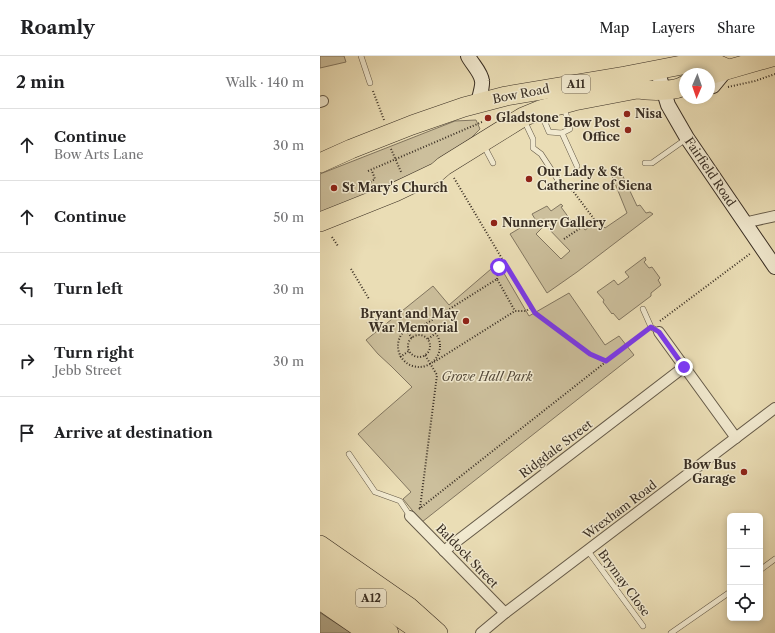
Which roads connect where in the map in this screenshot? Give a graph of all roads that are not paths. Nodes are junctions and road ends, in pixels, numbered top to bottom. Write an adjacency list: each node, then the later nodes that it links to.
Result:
1 (362, 56): 7 (lane)
2 (468, 56): 12 (main road)
3 (775, 56): 4 (highway)
4 (728, 69): 5 (highway, Bow Road / A11); 6 (highway); 8 (main road)
5 (658, 70): 9 (main road, Fairfield Road); 10 (highway, Bow Road / A11)
6 (715, 73)
7 (370, 83)
8 (715, 84)
9 (679, 88): 11 (highway, Bow Road / A11); 16 (main road, Fairfield Road)
10 (506, 96): 12 (highway, Bow Road / A11); 13 (highway)
11 (564, 104): 13 (highway, Bow Road / A11); 14 (lane)
12 (478, 111): 17 (highway, Bow Road / A11)
13 (532, 114): 14 (lane); 15 (highway, Bow Road / A11); 21 (lane)
14 (562, 133): 20 (lane)
15 (484, 134): 18 (lane); 23 (highway, Bow Road / A11)
16 (686, 138): 19 (lane); 24 (main road, Fairfield Road)
17 (320, 163)
18 (493, 163)
19 (645, 163)
20 (578, 166)
21 (562, 186)
22 (775, 216): 24 (street)
23 (320, 222)
24 (744, 223): 25 (main road, Fairfield Road)
25 (775, 267)
26 (643, 309): 27 (lane)
27 (655, 330): 28 (street)
28 (684, 367): 30 (street); 34 (street, Ridgdale Street)
29 (775, 408): 30 (street, Wrexham Road)
30 (736, 438): 35 (street, Wrexham Road)
31 (348, 454): 32 (lane)
32 (410, 516): 34 (street, Baldock Street)
33 (320, 545): 47 (highway, A12)
34 (444, 551): 42 (street, Baldock Street)
35 (588, 551): 42 (street, Wrexham Road); 43 (lane, Brymay Close)
36 (775, 559): 38 (lane)
37 (320, 563): 46 (highway, A12)
38 (763, 568)
39 (320, 581): 45 (highway, A12)
40 (727, 594): 49 (lane)
41 (320, 600): 44 (highway, A12)
42 (505, 613): 48 (street, Wrexham Road)
43 (643, 626)
44 (368, 633)
45 (389, 633)
46 (422, 633)
47 (438, 633)
48 (481, 633)
49 (671, 633)

